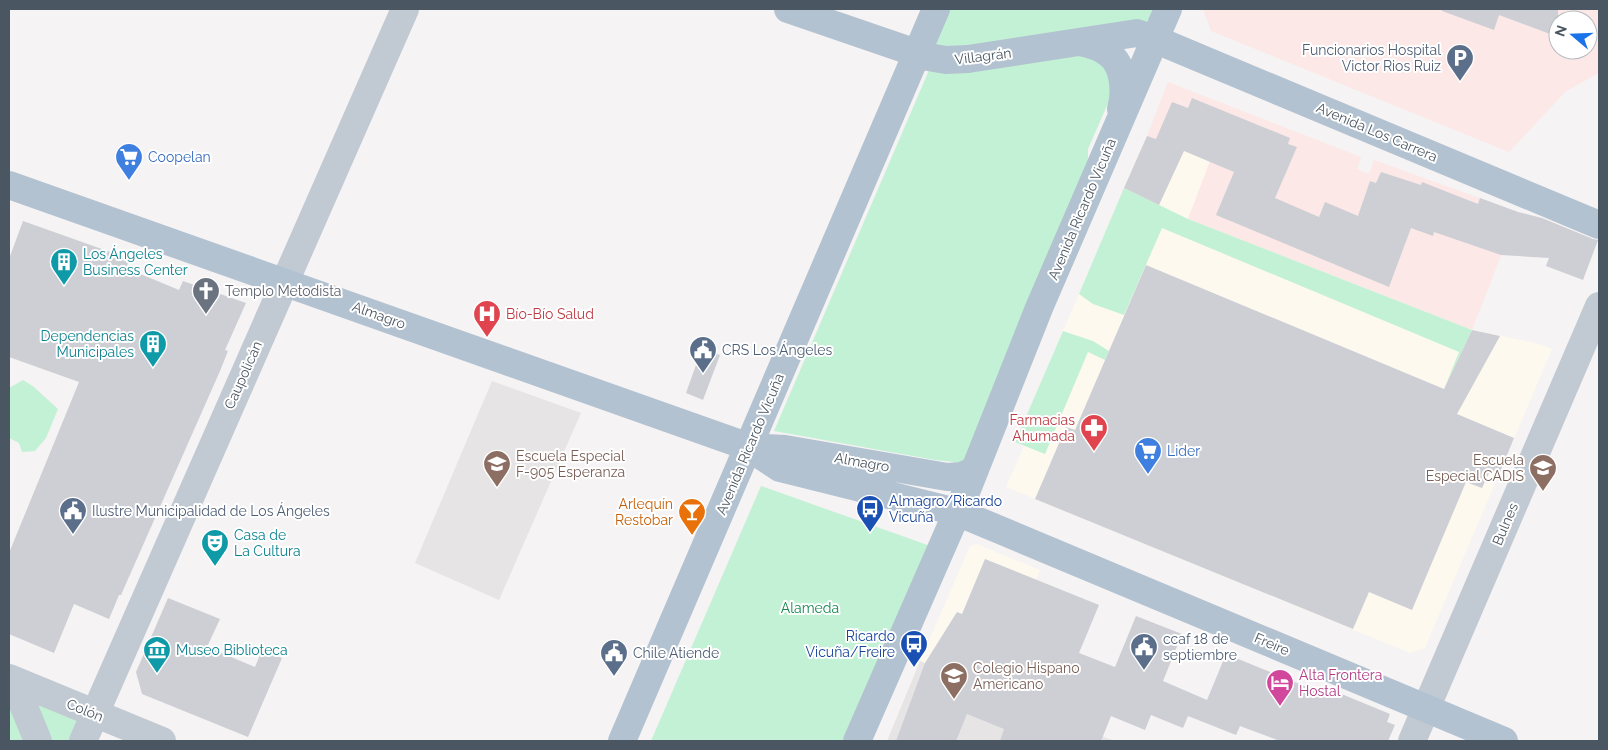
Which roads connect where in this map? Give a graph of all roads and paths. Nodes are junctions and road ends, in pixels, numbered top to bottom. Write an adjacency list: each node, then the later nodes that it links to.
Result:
1 (404, 9): 11 (street, Caupolicán)
2 (788, 9): 7 (main road, Villagrán)
3 (936, 9): 7 (main road, Avenida Ricardo Vicuña)
4 (1168, 9): 5 (main road, Avenida Ricardo Vicuña)
5 (1154, 39): 6 (main road, Villagrán); 8 (main road, Avenida Ricardo Vicuña); 10 (main road, Avenida Los Carrera)
6 (1080, 42): 7 (main road, Villagrán); 8 (main road)
7 (917, 54): 13 (main road, Avenida Ricardo Vicuña)
8 (1116, 130): 14 (main road, Avenida Ricardo Vicuña)
9 (9, 185): 11 (main road, Almagro)
10 (1599, 225)
11 (284, 282): 13 (main road, Almagro); 18 (street, Caupolicán)
12 (1599, 306): 17 (street, Bulnes)
13 (748, 447): 14 (main road, Almagro); 15 (main road, Almagro); 22 (main road, Avenida Ricardo Vicuña)
14 (975, 470): 15 (main road, Avenida Ricardo Vicuña)
15 (957, 512): 17 (main road, Freire); 23 (main road, Avenida Ricardo Vicuña)
16 (11, 679): 18 (street, Colón); 19 (street)
17 (1426, 708): 24 (street, Bulnes); 25 (main road, Freire)
18 (94, 714): 20 (street, Caupolicán); 21 (street, Colón)
19 (38, 741)
20 (83, 741)
21 (162, 741)
22 (622, 741)
23 (858, 741)
24 (1412, 741)
25 (1504, 741)

